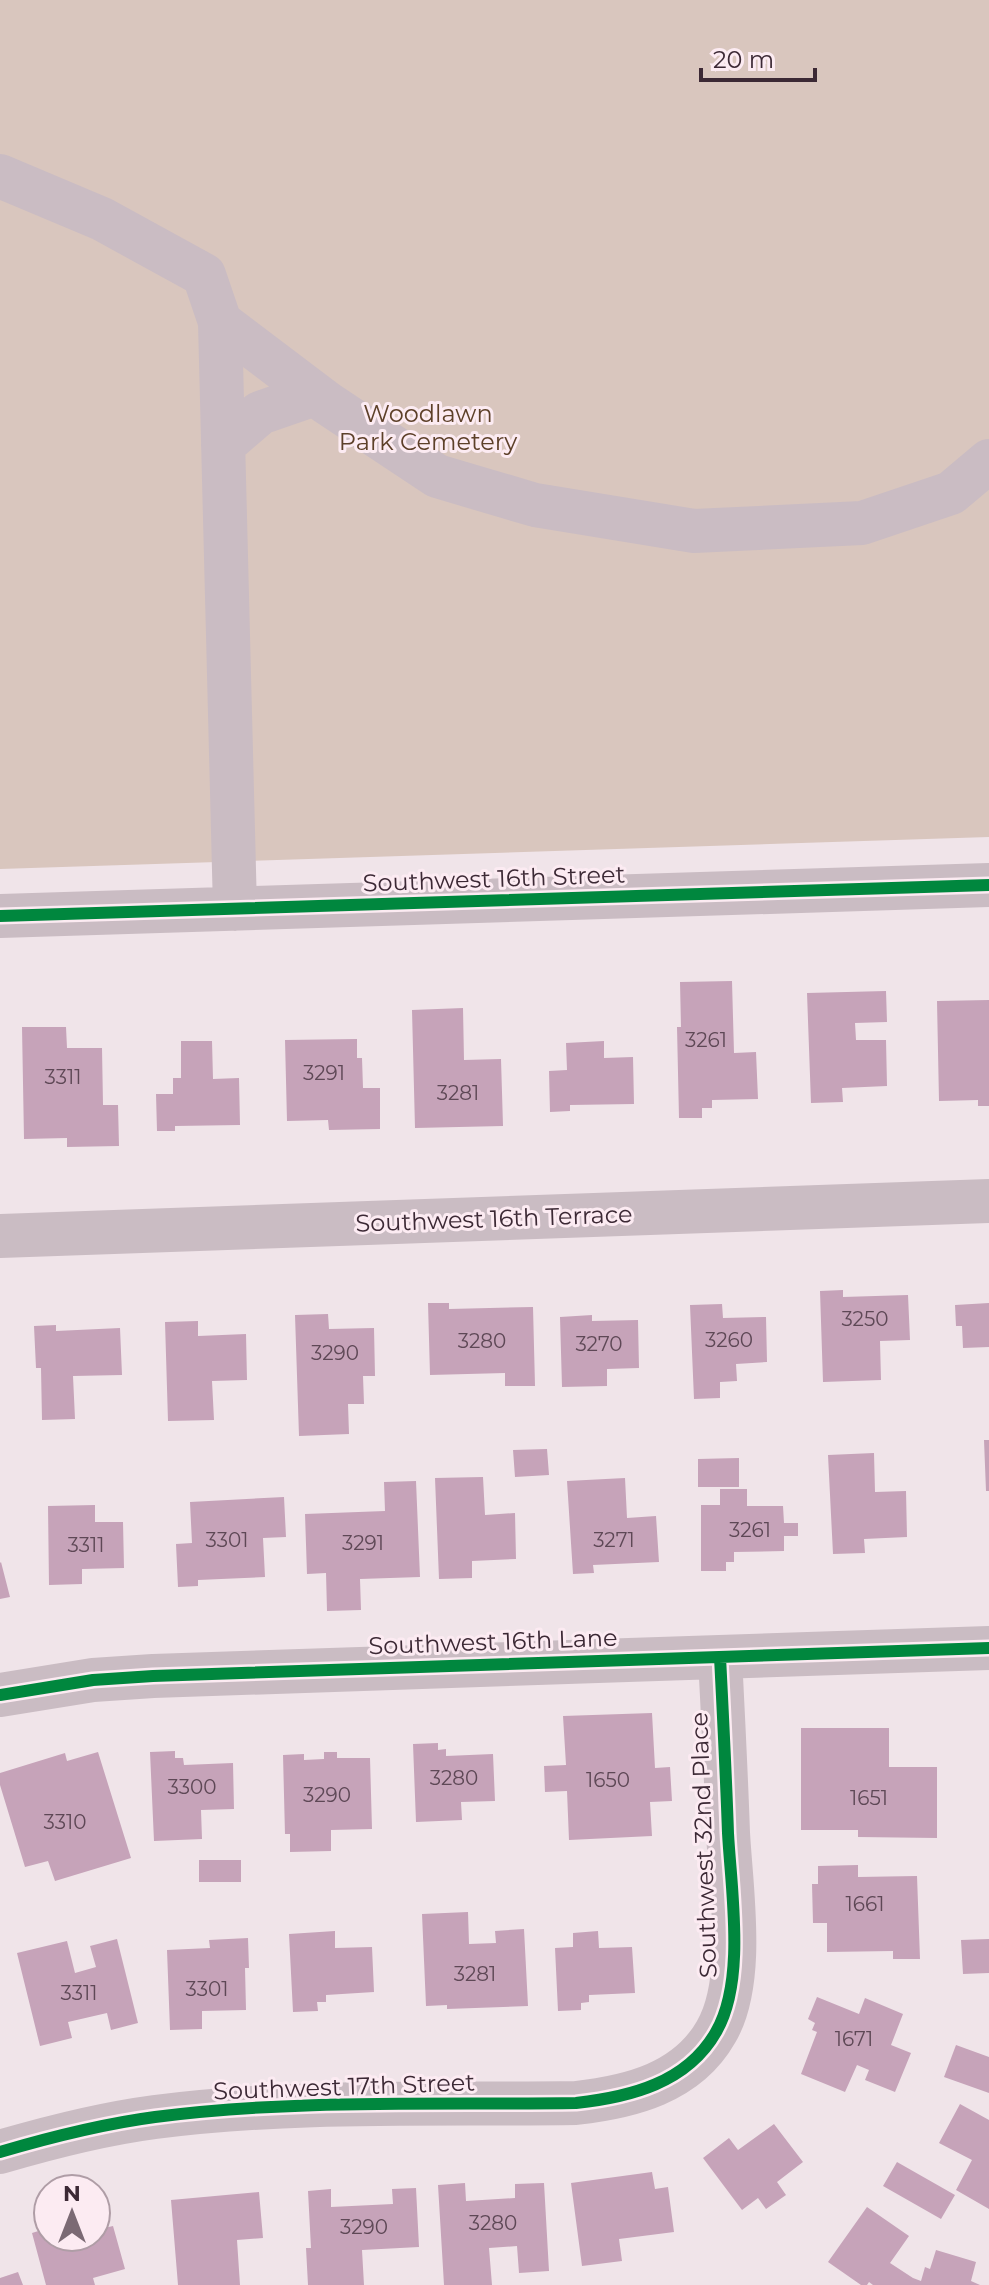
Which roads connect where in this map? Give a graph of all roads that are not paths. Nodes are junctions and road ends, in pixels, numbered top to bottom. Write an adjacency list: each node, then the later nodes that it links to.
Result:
1 (0, 176): 2 (street)
2 (220, 322): 3 (street); 4 (street)
3 (315, 394): 4 (street); 5 (street)
4 (223, 445): 7 (street)
5 (989, 461)
6 (989, 885): 7 (street, Southwest 16th Street)
7 (235, 909): 8 (street, Southwest 16th Street)
8 (0, 916)
9 (989, 1201): 10 (street, Southwest 16th Terrace)
10 (0, 1236)
11 (989, 1648): 12 (street, Southwest 16th Lane)
12 (720, 1657): 13 (street, Southwest 16th Lane); 14 (street, Southwest 32nd Place)
13 (0, 1695)
14 (686, 2066): 15 (street, Southwest 17th Street)
15 (0, 2152)

